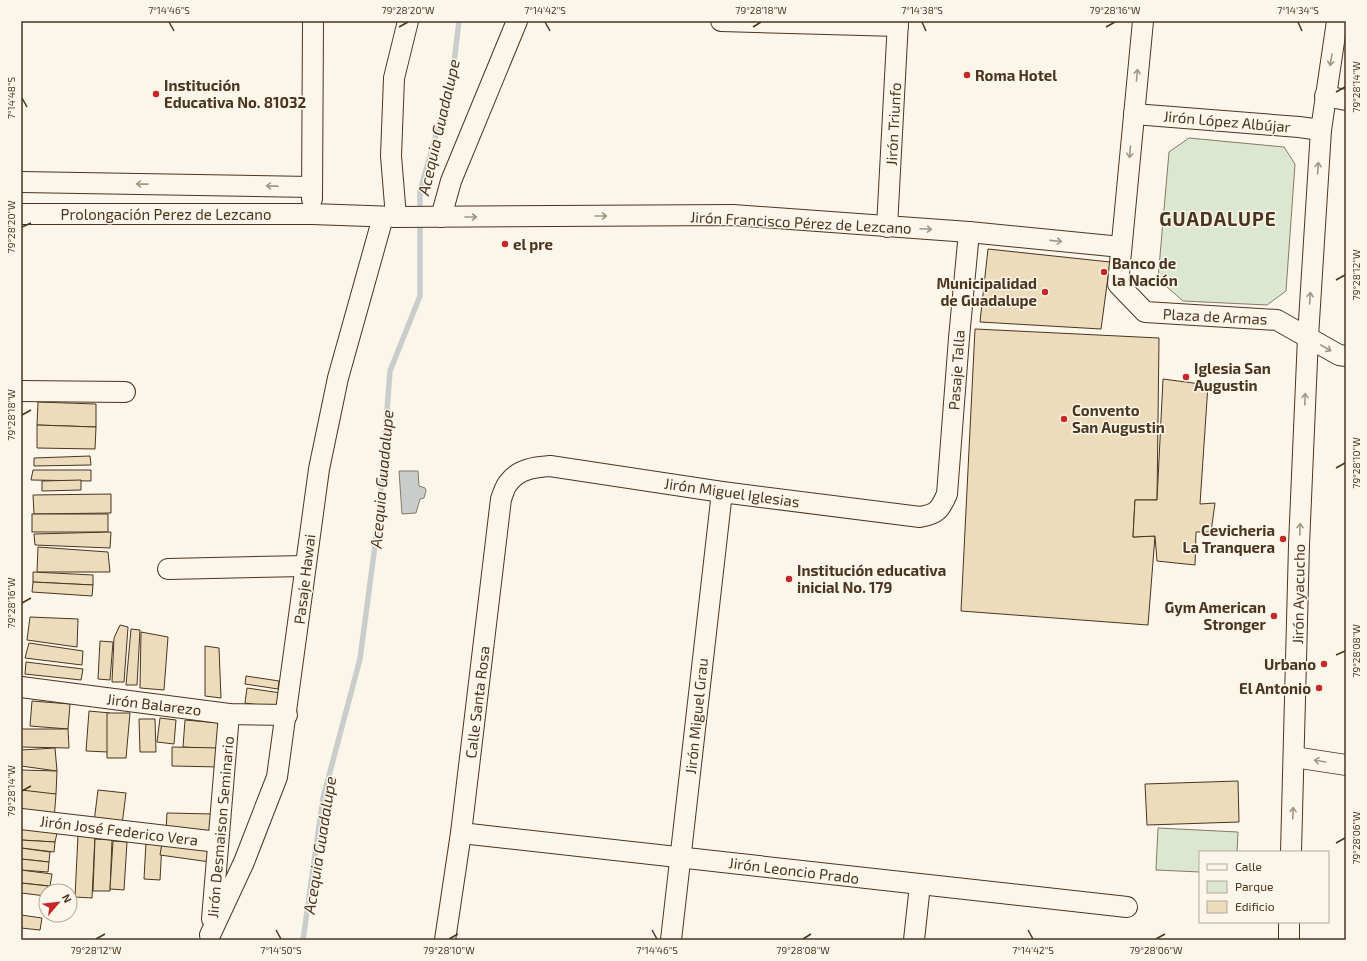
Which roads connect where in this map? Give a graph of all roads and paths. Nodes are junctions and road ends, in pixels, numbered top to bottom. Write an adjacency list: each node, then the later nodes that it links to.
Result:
1 (313, 21): 13 (street)
2 (408, 21): 16 (street, Pasaje Hawai)
3 (517, 21): 17 (street)
4 (721, 21): 7 (street)
5 (1142, 21): 10 (street, Plaza de Armas, one-way to 5)
6 (1337, 21): 8 (street, one-way to 8)
7 (898, 24): 18 (street, Jirón Triunfo)
8 (1325, 96): 9 (street); 11 (street)
9 (1346, 100)
10 (1134, 114): 11 (street, Jirón López Albújar); 20 (street, Plaza de Armas, one-way to 20)
11 (1321, 130): 21 (street, one-way to 11)
12 (21, 182): 13 (street, Prolongación Perez de Lezcano, one-way to 12)
13 (311, 186): 15 (street)
14 (21, 214): 15 (street, Prolongación Perez de Lezcano)
15 (312, 214): 16 (street, Prolongación Perez de Lezcano)
16 (389, 217): 17 (street, Jirón Francisco Pérez de Lezcano); 28 (street, Pasaje Hawai)
17 (429, 217): 18 (street, Jirón Francisco Pérez de Lezcano, one-way to 18)
18 (887, 227): 19 (street, Jirón Francisco Pérez de Lezcano, one-way to 19)
19 (969, 232): 20 (street, Jirón Francisco Pérez de Lezcano, one-way to 20); 27 (street, Pasaje Talla)
20 (1121, 247): 21 (street, Plaza de Armas)
21 (1308, 337): 22 (street, Plaza de Armas, one-way to 22); 33 (street, Jirón Ayacucho, one-way to 21)
22 (1346, 356)
23 (21, 391): 24 (street)
24 (125, 392)
25 (521, 472): 26 (street, Jirón Miguel Iglesias); 36 (street, Calle Santa Rosa)
26 (722, 492): 27 (street, Jirón Miguel Iglesias); 39 (street, Jirón Miguel Grau)
27 (942, 507)
28 (305, 566): 29 (street); 32 (street, Pasaje Hawai)
29 (168, 569)
30 (21, 687): 31 (street, Jirón Balarezo)
31 (229, 714): 32 (street, Jirón Balarezo); 37 (street, Jirón Desmaison Seminario)
32 (287, 715): 43 (street, Pasaje Hawai)
33 (1294, 757): 34 (street, one-way to 33); 38 (street, Jirón Ayacucho, one-way to 33)
34 (1346, 765)
35 (21, 819): 37 (street, Jirón José Federico Vera)
36 (461, 833): 39 (street, Jirón Leoncio Prado); 44 (street, Calle Santa Rosa)
37 (218, 842): 43 (street, Jirón Desmaison Seminario)
38 (1291, 851)
39 (680, 857): 40 (street, Jirón Leoncio Prado); 45 (street, Jirón Miguel Grau)
40 (920, 885): 41 (street, Jirón Leoncio Prado); 46 (street)
41 (1127, 907)
42 (1289, 923): 47 (street)
43 (210, 938)
44 (445, 940)
45 (671, 940)
46 (914, 940)
47 (1289, 940)

